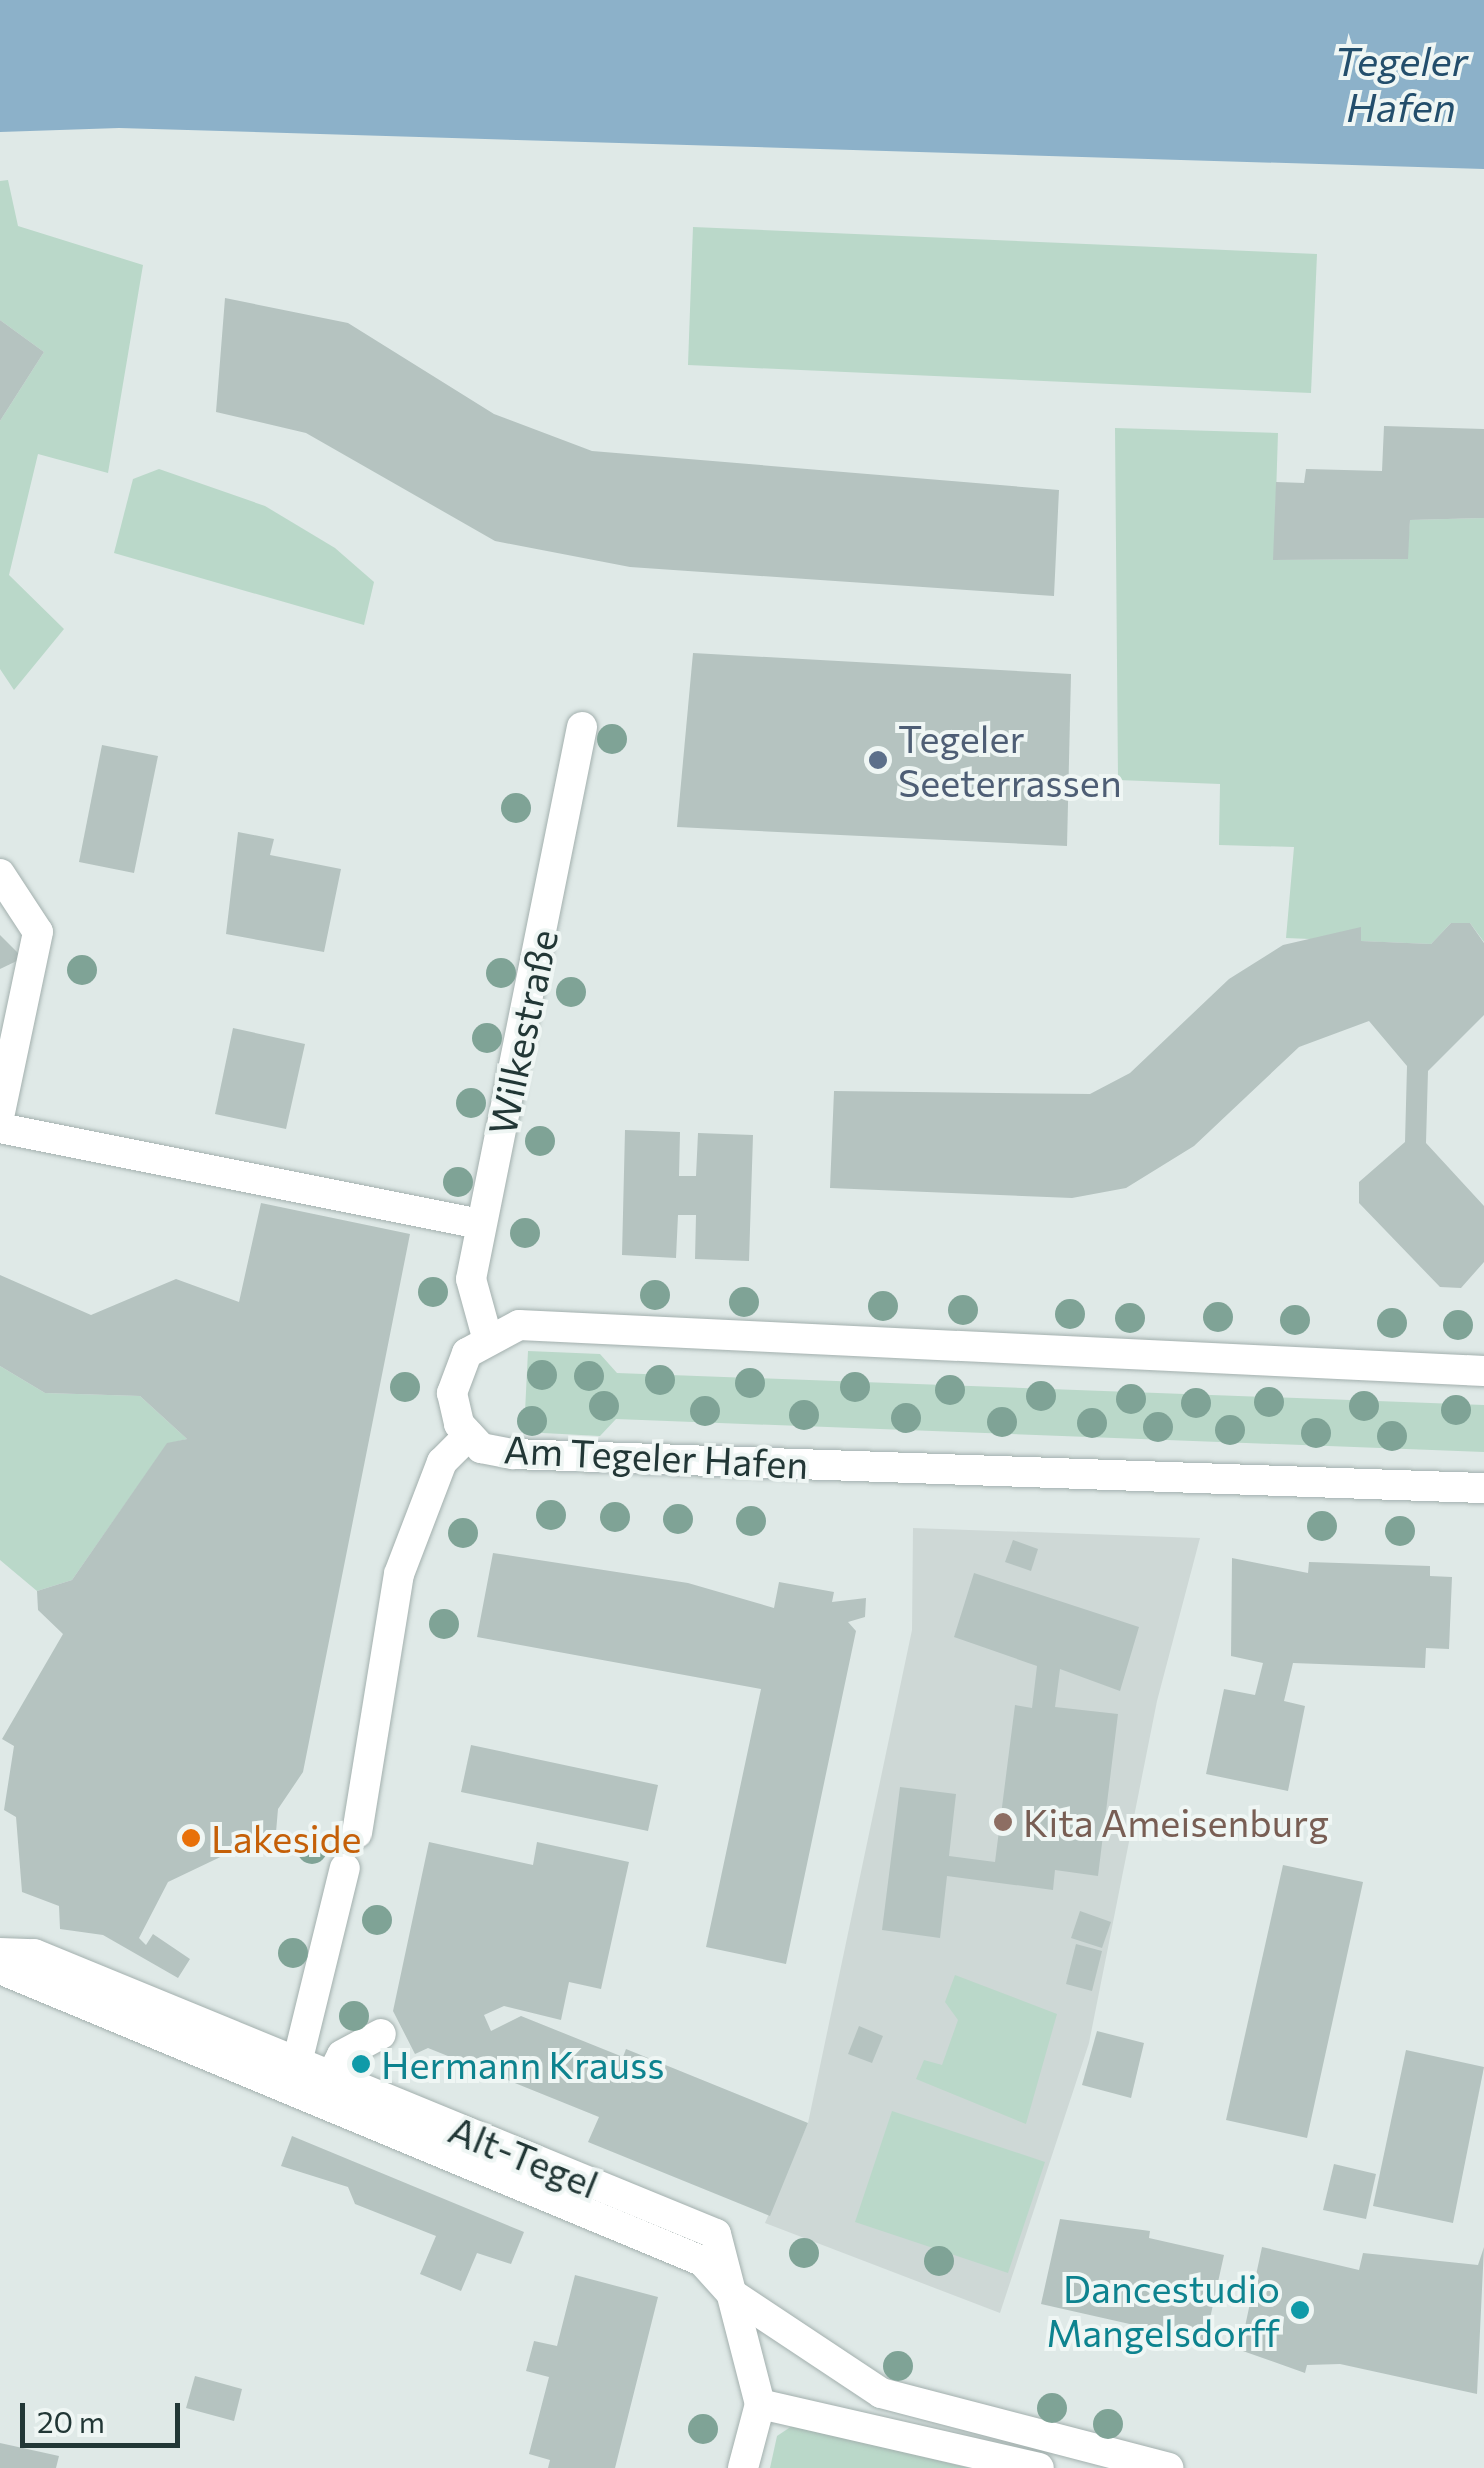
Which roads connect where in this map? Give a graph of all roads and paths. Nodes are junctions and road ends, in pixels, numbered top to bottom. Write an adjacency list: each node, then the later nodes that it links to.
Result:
1 (582, 727): 5 (street, Wilkestraße)
2 (0, 874): 3 (street)
3 (0, 1112)
4 (0, 1128): 5 (street)
5 (482, 1224): 6 (street, Wilkestraße)
6 (486, 1336): 7 (street); 8 (street, Am Tegeler Hafen)
7 (1484, 1371)
8 (469, 1435): 9 (street, Am Tegeler Hafen); 10 (street)
9 (1484, 1488)
10 (357, 1833)
11 (345, 1868): 16 (street)
12 (0, 1953): 15 (street, Alt-Tegel)
13 (0, 1969): 17 (street)
14 (381, 2034): 18 (street)
15 (256, 2046): 16 (street, Alt-Tegel); 17 (street)
16 (299, 2063): 18 (street, Alt-Tegel); 19 (street)
17 (248, 2076): 19 (street)
18 (325, 2090): 19 (street); 20 (street, Alt-Tegel)
19 (288, 2092)
20 (732, 2294): 21 (street, Alt-Tegel); 24 (street)
21 (760, 2404): 22 (street, Alt-Tegel); 23 (street)
22 (743, 2468)
23 (1038, 2468)
24 (1168, 2468)

